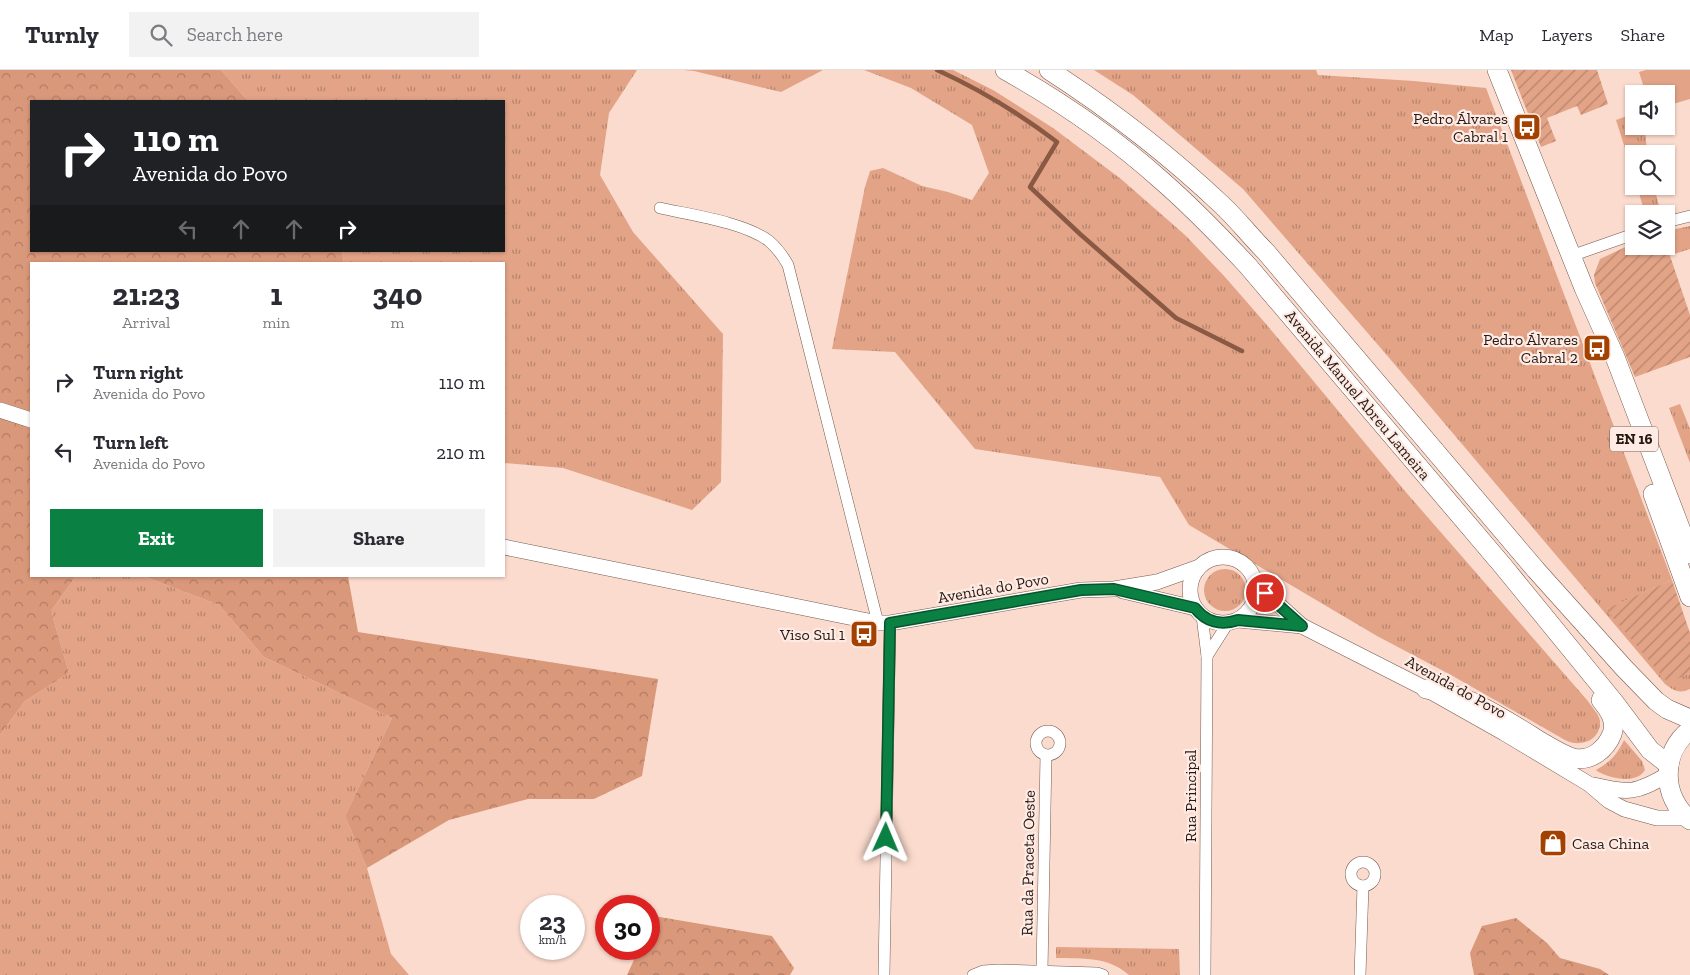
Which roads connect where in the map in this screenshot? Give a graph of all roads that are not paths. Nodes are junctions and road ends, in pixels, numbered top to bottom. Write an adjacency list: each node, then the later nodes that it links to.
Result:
1 (1006, 70): 17 (main road, Avenida Manuel Abreu Lameira)
2 (1049, 70): 25 (main road, Avenida Manuel Abreu Lameira)
3 (1497, 70): 8 (main road, EN 16)
4 (660, 208): 21 (street)
5 (1690, 216): 6 (street)
6 (1675, 220)
7 (1625, 237): 8 (street)
8 (1571, 256): 9 (main road, EN 16)
9 (1584, 288): 13 (main road, EN 16); 18 (main road, EN 16)
10 (0, 410): 11 (street)
11 (30, 420)
12 (505, 547): 21 (street)
13 (1690, 554)
14 (1199, 566): 15 (street, Avenida do Povo); 16 (street, Avenida do Povo); 19 (street)
15 (1256, 584): 20 (street); 22 (street, Avenida do Povo)
16 (1114, 589): 19 (street, Avenida do Povo); 21 (street, Avenida do Povo)
17 (1525, 593): 24 (main road); 28 (main road, Avenida Manuel Abreu Lameira)
18 (1690, 597)
19 (1199, 612): 20 (street, Avenida do Povo); 23 (street, Rua Principal)
20 (1233, 622): 22 (street, Avenida do Povo); 23 (street)
21 (884, 623): 33 (street)
22 (1302, 626): 24 (street, Avenida do Povo)
23 (1208, 656): 36 (street, Rua Principal)
24 (1426, 690): 29 (street, Avenida do Povo)
25 (1690, 719)
26 (1690, 730): 28 (main road)
27 (1046, 755): 32 (street, Rua da Praceta Oeste)
28 (1668, 770): 29 (street, Avenida do Povo); 30 (main road)
29 (1589, 784): 30 (street, Avenida do Povo)
30 (1688, 819)
31 (1363, 886): 37 (street)
32 (1042, 971): 34 (street); 35 (street)
33 (884, 975)
34 (972, 975)
35 (1103, 975)
36 (1205, 975)
37 (1360, 975)

